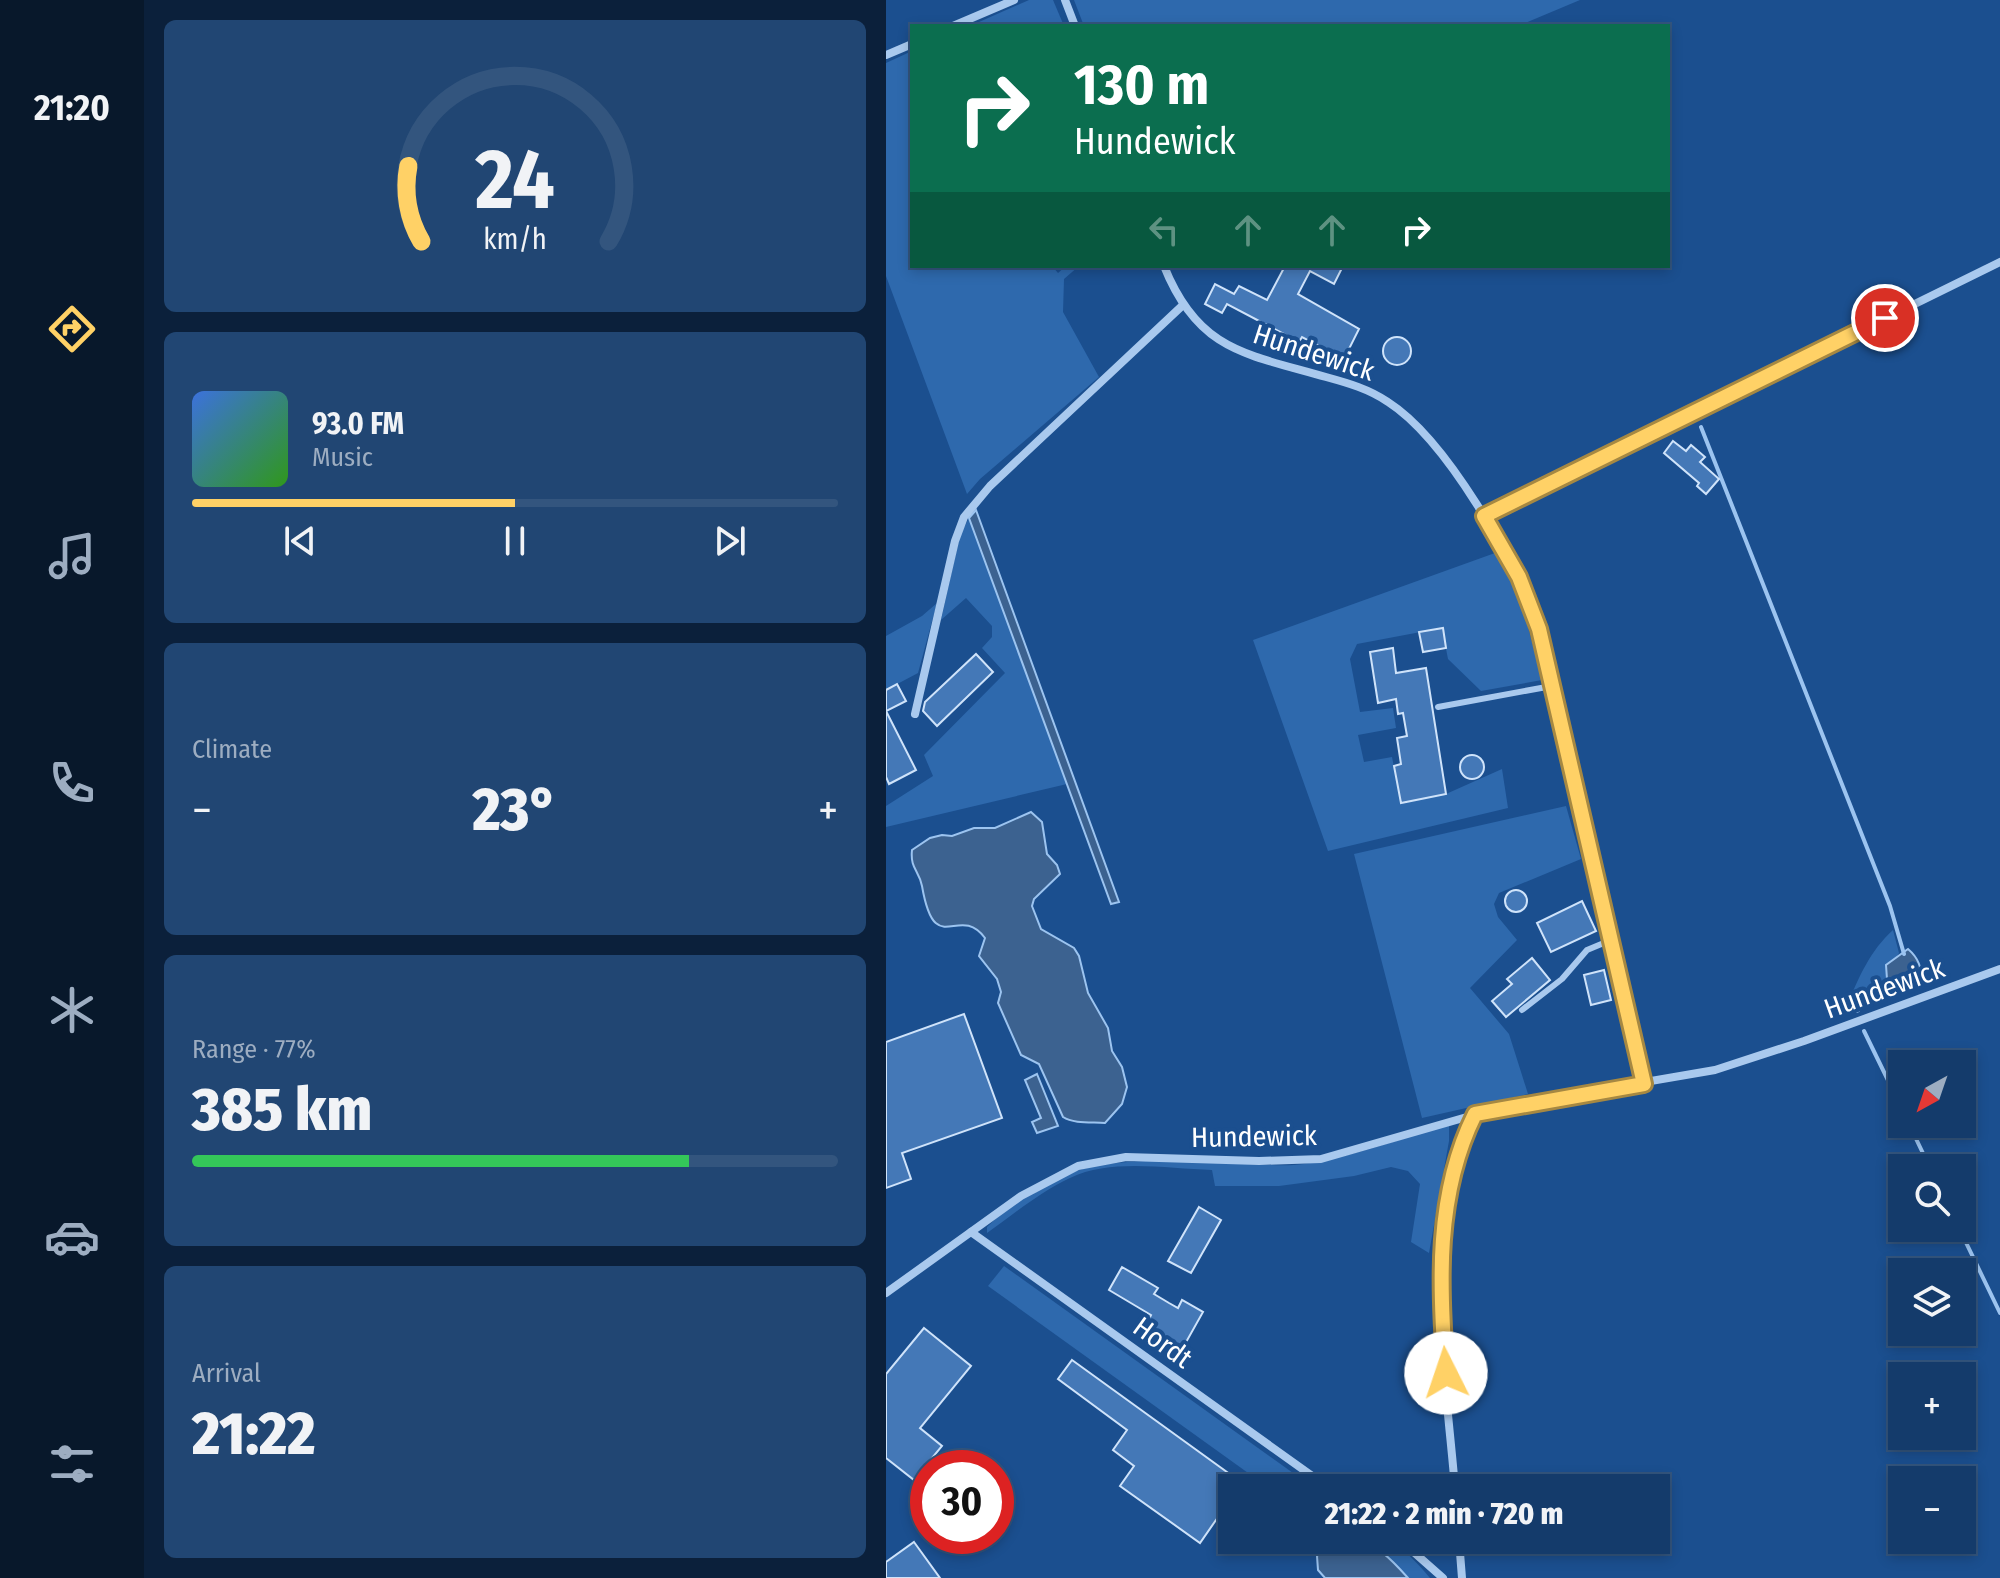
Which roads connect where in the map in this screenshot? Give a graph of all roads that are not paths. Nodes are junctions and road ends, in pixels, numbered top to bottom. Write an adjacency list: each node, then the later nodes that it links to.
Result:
1 (1014, 0): 3 (street)
2 (1065, 0): 4 (street)
3 (958, 24)
4 (1074, 24)
5 (910, 45): 6 (street)
6 (886, 55)
7 (2000, 262): 10 (street)
8 (1165, 268): 9 (street, Hundewick)
9 (1183, 305): 10 (street, Hundewick); 13 (street)
10 (1484, 516): 11 (street, Hundewick)
11 (1552, 686): 12 (lane); 14 (street, Hundewick)
12 (1438, 707)
13 (915, 714)
14 (1611, 940): 16 (lane); 17 (street, Hundewick)
15 (2000, 969): 17 (street, Hundewick)
16 (1522, 1010)
17 (1644, 1084): 18 (street, Hundewick)
18 (1475, 1114): 19 (street, Hundewick); 22 (street)
19 (971, 1232): 20 (street, Hundewick); 21 (street, Hordt)
20 (886, 1293)
21 (1309, 1474)
22 (1454, 1474)
23 (1416, 1554): 25 (street)
24 (1460, 1554): 26 (street)
25 (1443, 1578)
26 (1462, 1578)

